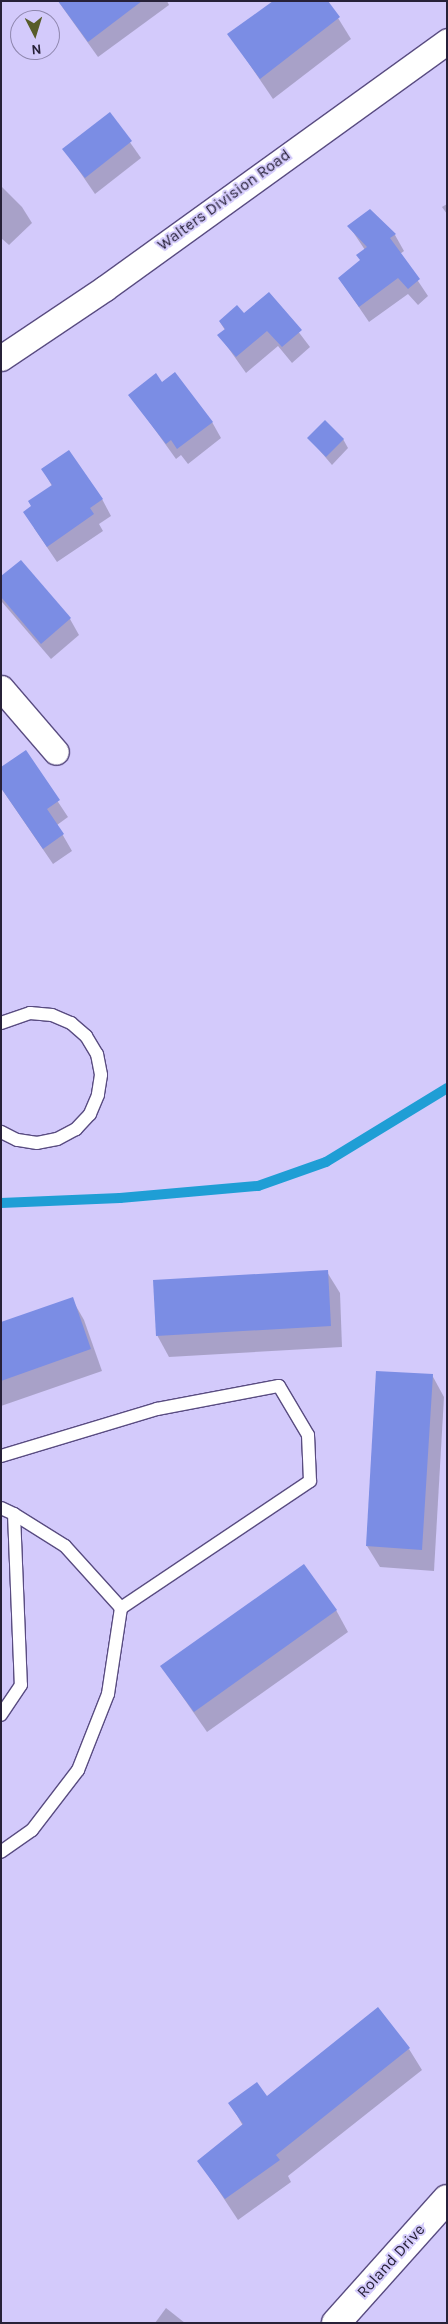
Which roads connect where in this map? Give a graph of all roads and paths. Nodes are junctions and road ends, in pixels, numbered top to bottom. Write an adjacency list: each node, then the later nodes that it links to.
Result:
1 (447, 41): 2 (street, Walters Division Road)
2 (1, 358)
3 (1, 688): 4 (street)
4 (56, 752)
5 (1, 1023): 7 (lane)
6 (1, 1132): 7 (lane)
7 (17, 1140): 8 (lane)
8 (1, 1141)
9 (1, 1456): 12 (lane)
10 (1, 1508): 11 (lane)
11 (14, 1514): 12 (lane); 13 (lane)
12 (121, 1608): 14 (lane)
13 (1, 1714)
14 (1, 1852)
15 (447, 2199): 16 (street, Roland Drive)
16 (336, 2323)

